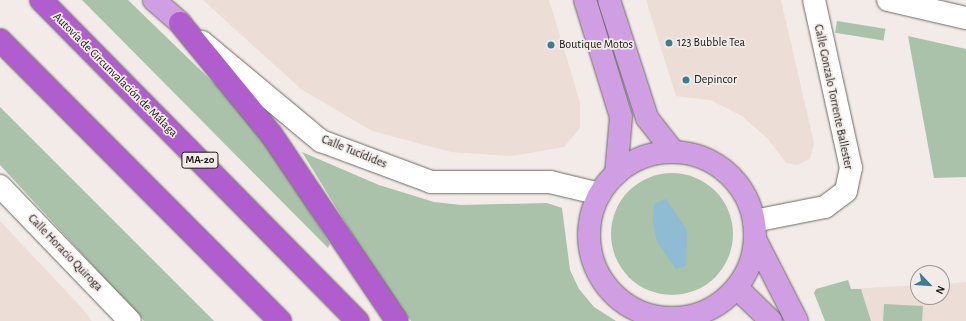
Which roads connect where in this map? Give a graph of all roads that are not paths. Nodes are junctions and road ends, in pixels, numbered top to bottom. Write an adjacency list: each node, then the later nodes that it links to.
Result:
1 (41, 0): 18 (highway, Autovía de Circunvalación de Málaga / MA-20)
2 (154, 0): 8 (main road, Calle Tucídides)
3 (586, 0): 11 (main road)
4 (814, 0): 14 (street, Calle Gonzalo Torrente Ballester)
5 (888, 0): 7 (street)
6 (612, 3): 10 (main road)
7 (966, 18)
8 (180, 23): 13 (street, Calle Tucídides); 19 (highway)
9 (0, 40): 17 (highway)
10 (673, 151): 11 (main road); 14 (main road)
11 (616, 174): 13 (main road)
12 (0, 186): 16 (street, Calle Horacio Quiroga)
13 (600, 194): 15 (main road)
14 (755, 230): 15 (main road); 21 (main road)
15 (736, 288): 20 (main road)
16 (130, 321)
17 (280, 321)
18 (358, 321)
19 (397, 321)
20 (771, 321)
21 (797, 321)

